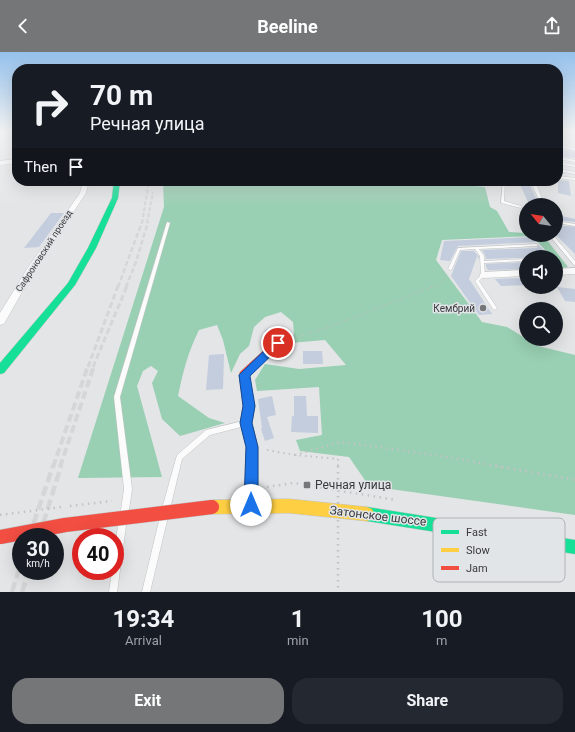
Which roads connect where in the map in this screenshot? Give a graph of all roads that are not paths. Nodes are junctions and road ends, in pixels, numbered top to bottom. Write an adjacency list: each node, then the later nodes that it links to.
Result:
1 (563, 159): 2 (lane)
2 (575, 161)
3 (12, 162): 4 (street)
4 (0, 163)
5 (563, 165): 6 (lane)
6 (575, 166)
7 (563, 171): 8 (lane)
8 (575, 173)
9 (563, 178): 10 (lane)
10 (575, 179)
11 (85, 186): 32 (street, Сафроновский проезд)
12 (116, 186): 34 (street)
13 (504, 186): 16 (lane)
14 (535, 186): 15 (lane)
15 (540, 198)
16 (519, 207)
17 (168, 223): 41 (lane)
18 (563, 223): 19 (lane)
19 (575, 225)
20 (557, 242): 25 (lane)
21 (536, 245): 22 (lane)
22 (476, 248): 24 (lane); 26 (lane)
23 (519, 260): 24 (lane)
24 (482, 262): 30 (lane)
25 (575, 264)
26 (450, 269)
27 (563, 272): 28 (street)
28 (575, 272)
29 (519, 273): 30 (street)
30 (482, 275): 31 (lane)
31 (495, 308)
32 (0, 321)
33 (278, 343): 35 (street)
34 (0, 370)
35 (246, 423): 36 (street); 42 (lane)
36 (251, 505): 37 (street, Затонское шоссе); 38 (street, Затонское шоссе, bridge)
37 (433, 523)
38 (0, 536)
39 (565, 545): 40 (street, Затонское шоссе)
40 (575, 547)
41 (113, 592)
42 (146, 592)

